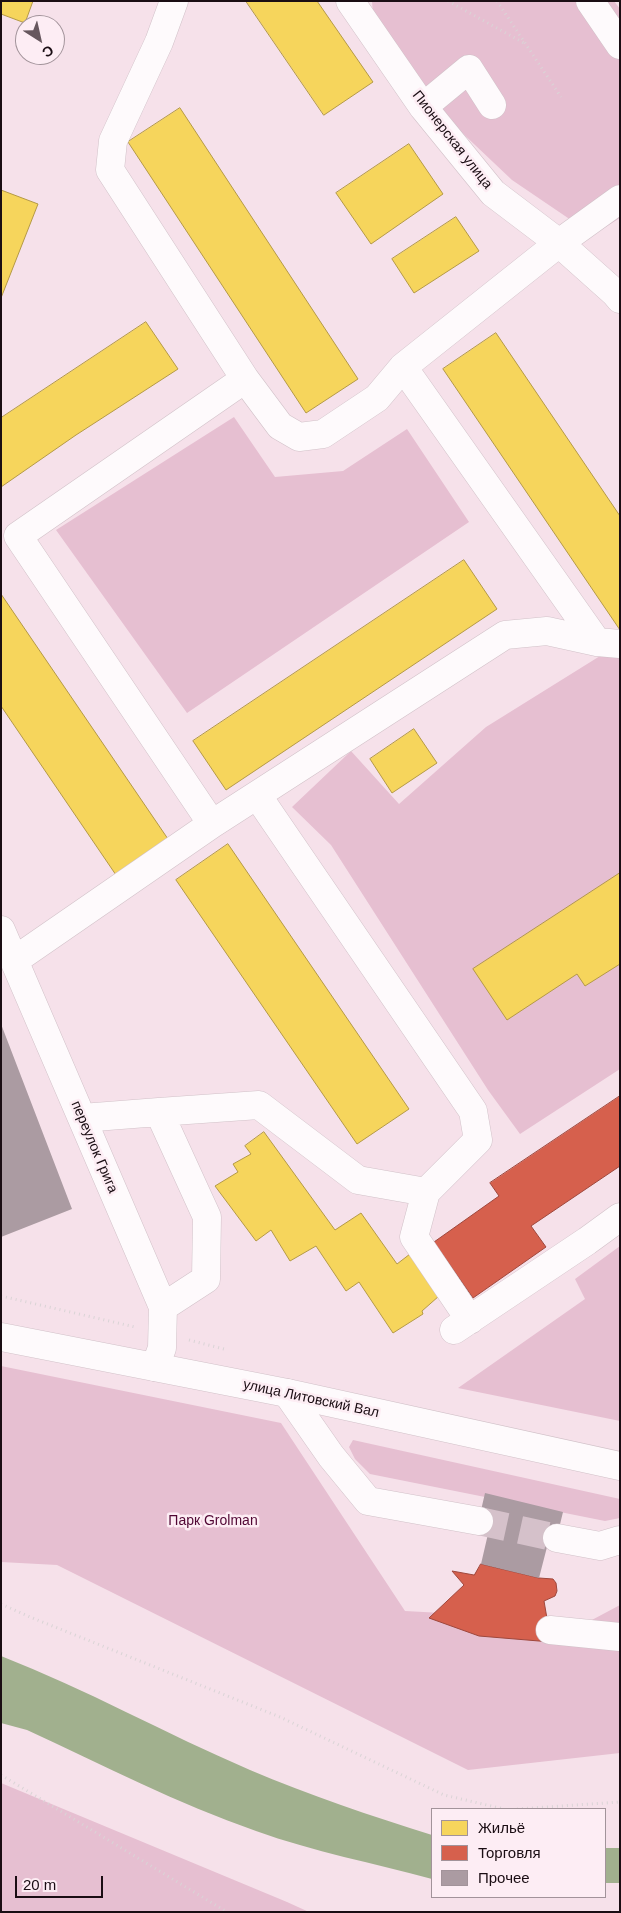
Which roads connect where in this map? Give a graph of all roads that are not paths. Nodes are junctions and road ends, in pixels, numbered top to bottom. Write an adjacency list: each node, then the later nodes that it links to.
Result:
1 (174, 1): 11 (street)
2 (350, 1): 6 (street, Пионерская улица)
3 (590, 1): 4 (street)
4 (620, 45)
5 (492, 105): 6 (street)
6 (423, 107): 8 (street, Пионерская улица)
7 (620, 199): 8 (street)
8 (560, 243): 9 (street, Пионерская улица); 10 (street)
9 (620, 299)
10 (403, 367): 11 (street); 13 (street)
11 (245, 380): 12 (street)
12 (10, 541): 15 (street)
13 (608, 643): 14 (street)
14 (257, 795): 15 (street); 20 (street)
15 (212, 824): 17 (street)
16 (1, 930): 17 (street, переулок Грига)
17 (15, 960): 19 (street, переулок Грига)
18 (159, 1112): 19 (street); 20 (street); 22 (street)
19 (82, 1118): 22 (street, переулок Грига)
20 (426, 1192): 21 (street)
21 (620, 1217)
22 (163, 1307): 24 (street, переулок Грига)
23 (1, 1337): 24 (street, улица Литовский Вал)
24 (155, 1368): 25 (street, улица Литовский Вал)
25 (287, 1393): 26 (street, улица Литовский Вал); 27 (street)
26 (620, 1466)
27 (479, 1521)
28 (557, 1538): 29 (street)
29 (620, 1540)
30 (550, 1630): 31 (street)
31 (620, 1637)

